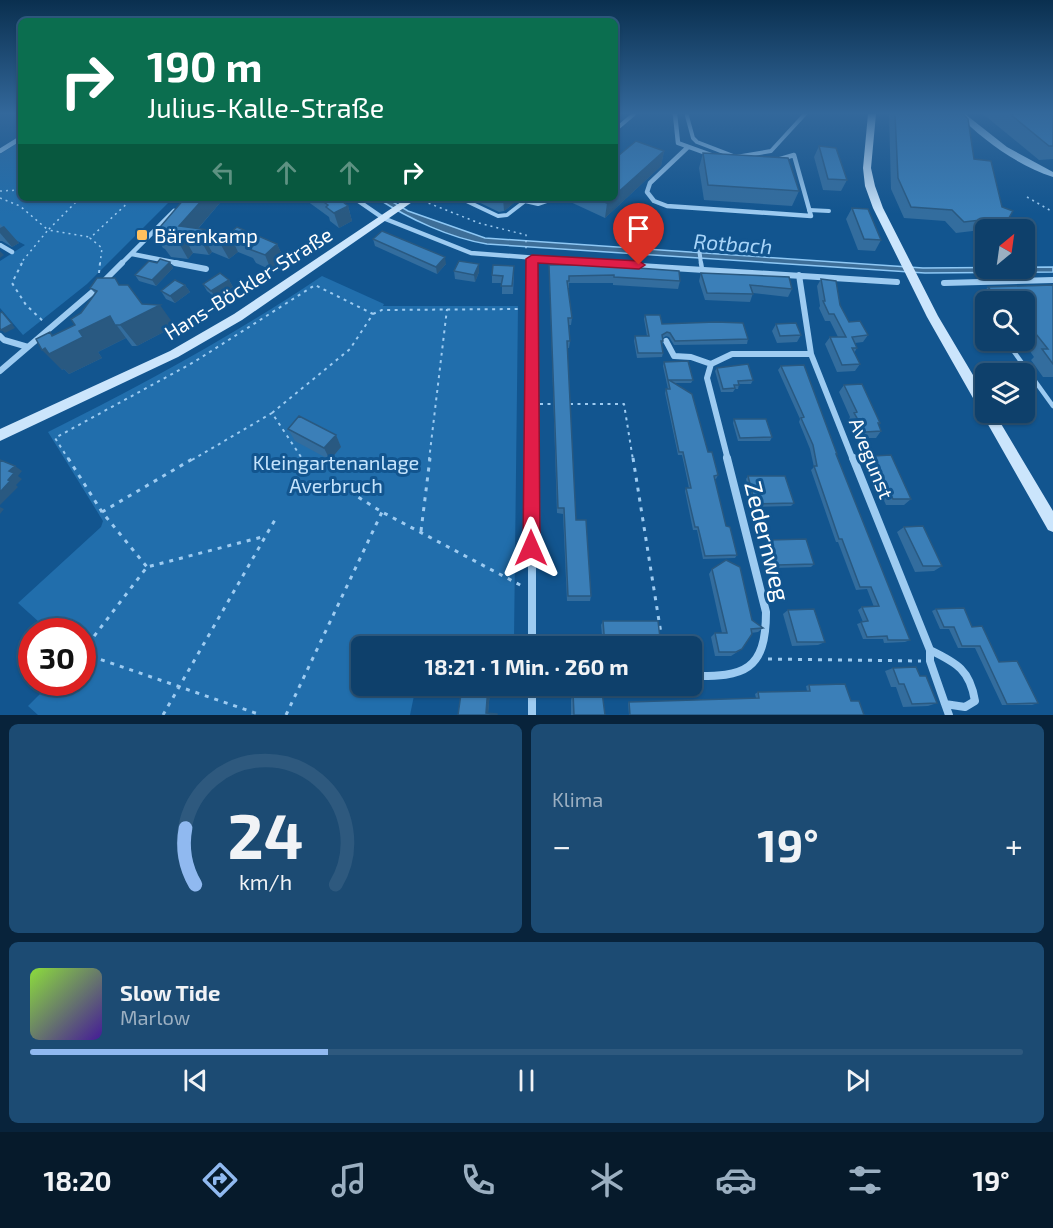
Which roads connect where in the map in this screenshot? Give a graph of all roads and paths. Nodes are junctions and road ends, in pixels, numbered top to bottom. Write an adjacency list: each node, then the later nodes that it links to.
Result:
1 (688, 147): 22 (street)
2 (689, 147): 8 (street)
3 (712, 147): 4 (lane)
4 (774, 147)
5 (868, 147): 53 (main road)
6 (1000, 147): 9 (street)
7 (775, 160): 22 (street)
8 (742, 162)
9 (1053, 175)
10 (18, 190): 11 (path)
11 (0, 191)
12 (1027, 197): 24 (path)
13 (0, 198): 26 (path)
14 (77, 201): 26 (path)
15 (130, 201): 28 (path)
16 (360, 201): 25 (street)
17 (414, 201): 25 (main road, Hans-Böckler-Straße); 27 (path)
18 (466, 201): 19 (lane)
19 (525, 201): 20 (lane)
20 (546, 201)
21 (181, 204): 33 (street)
22 (809, 210): 23 (lane)
23 (829, 211)
24 (1053, 212)
25 (388, 215): 34 (street); 58 (main road, Hans-Böckler-Straße)
26 (48, 230): 28 (path); 45 (path)
27 (526, 237): 30 (path)
28 (90, 238): 41 (path)
29 (0, 245): 32 (street)
30 (526, 248)
31 (699, 248): 36 (lane)
32 (12, 252)
33 (132, 255): 35 (street); 41 (street)
34 (532, 259): 36 (street); 54 (street)
35 (206, 268)
36 (702, 269): 37 (street)
37 (799, 275): 39 (street); 50 (street, Avegunst)
38 (1053, 280): 40 (street)
39 (897, 282)
40 (944, 283)
41 (97, 288): 45 (street)
42 (447, 309): 43 (path); 44 (path); 65 (path)
43 (518, 309)
44 (373, 314): 56 (path); 61 (path)
45 (50, 328): 48 (street)
46 (1, 340): 48 (street)
47 (666, 341): 51 (street)
48 (28, 347): 52 (street)
49 (1014, 351): 55 (lane)
50 (811, 354): 51 (street); 72 (street, Avegunst)
51 (711, 364): 74 (street, Zedernweg)
52 (0, 371)
53 (975, 391)
54 (531, 404): 68 (street); 71 (path)
55 (1053, 405)
56 (272, 413): 59 (path); 61 (path)
57 (993, 423): 64 (main road)
58 (0, 435)
59 (307, 465)
60 (350, 492): 62 (path)
61 (102, 512): 67 (path)
62 (382, 512): 65 (path); 82 (path)
63 (276, 518): 66 (path)
64 (1053, 525)
65 (422, 531): 68 (path)
66 (266, 536): 67 (path); 77 (path)
67 (147, 567): 69 (path)
68 (531, 591): 70 (street)
69 (96, 634)
70 (532, 636)
71 (661, 636)
72 (930, 650): 75 (street, Avegunst); 79 (street)
73 (96, 658): 77 (path)
74 (756, 659): 75 (path); 76 (street)
75 (930, 661): 79 (street, Avegunst)
76 (702, 675)
77 (180, 687): 80 (path); 81 (path)
78 (532, 696): 83 (street)
79 (945, 704): 84 (street, Avegunst)
80 (164, 715)
81 (261, 715)
82 (286, 715)
83 (532, 715)
84 (949, 715)

